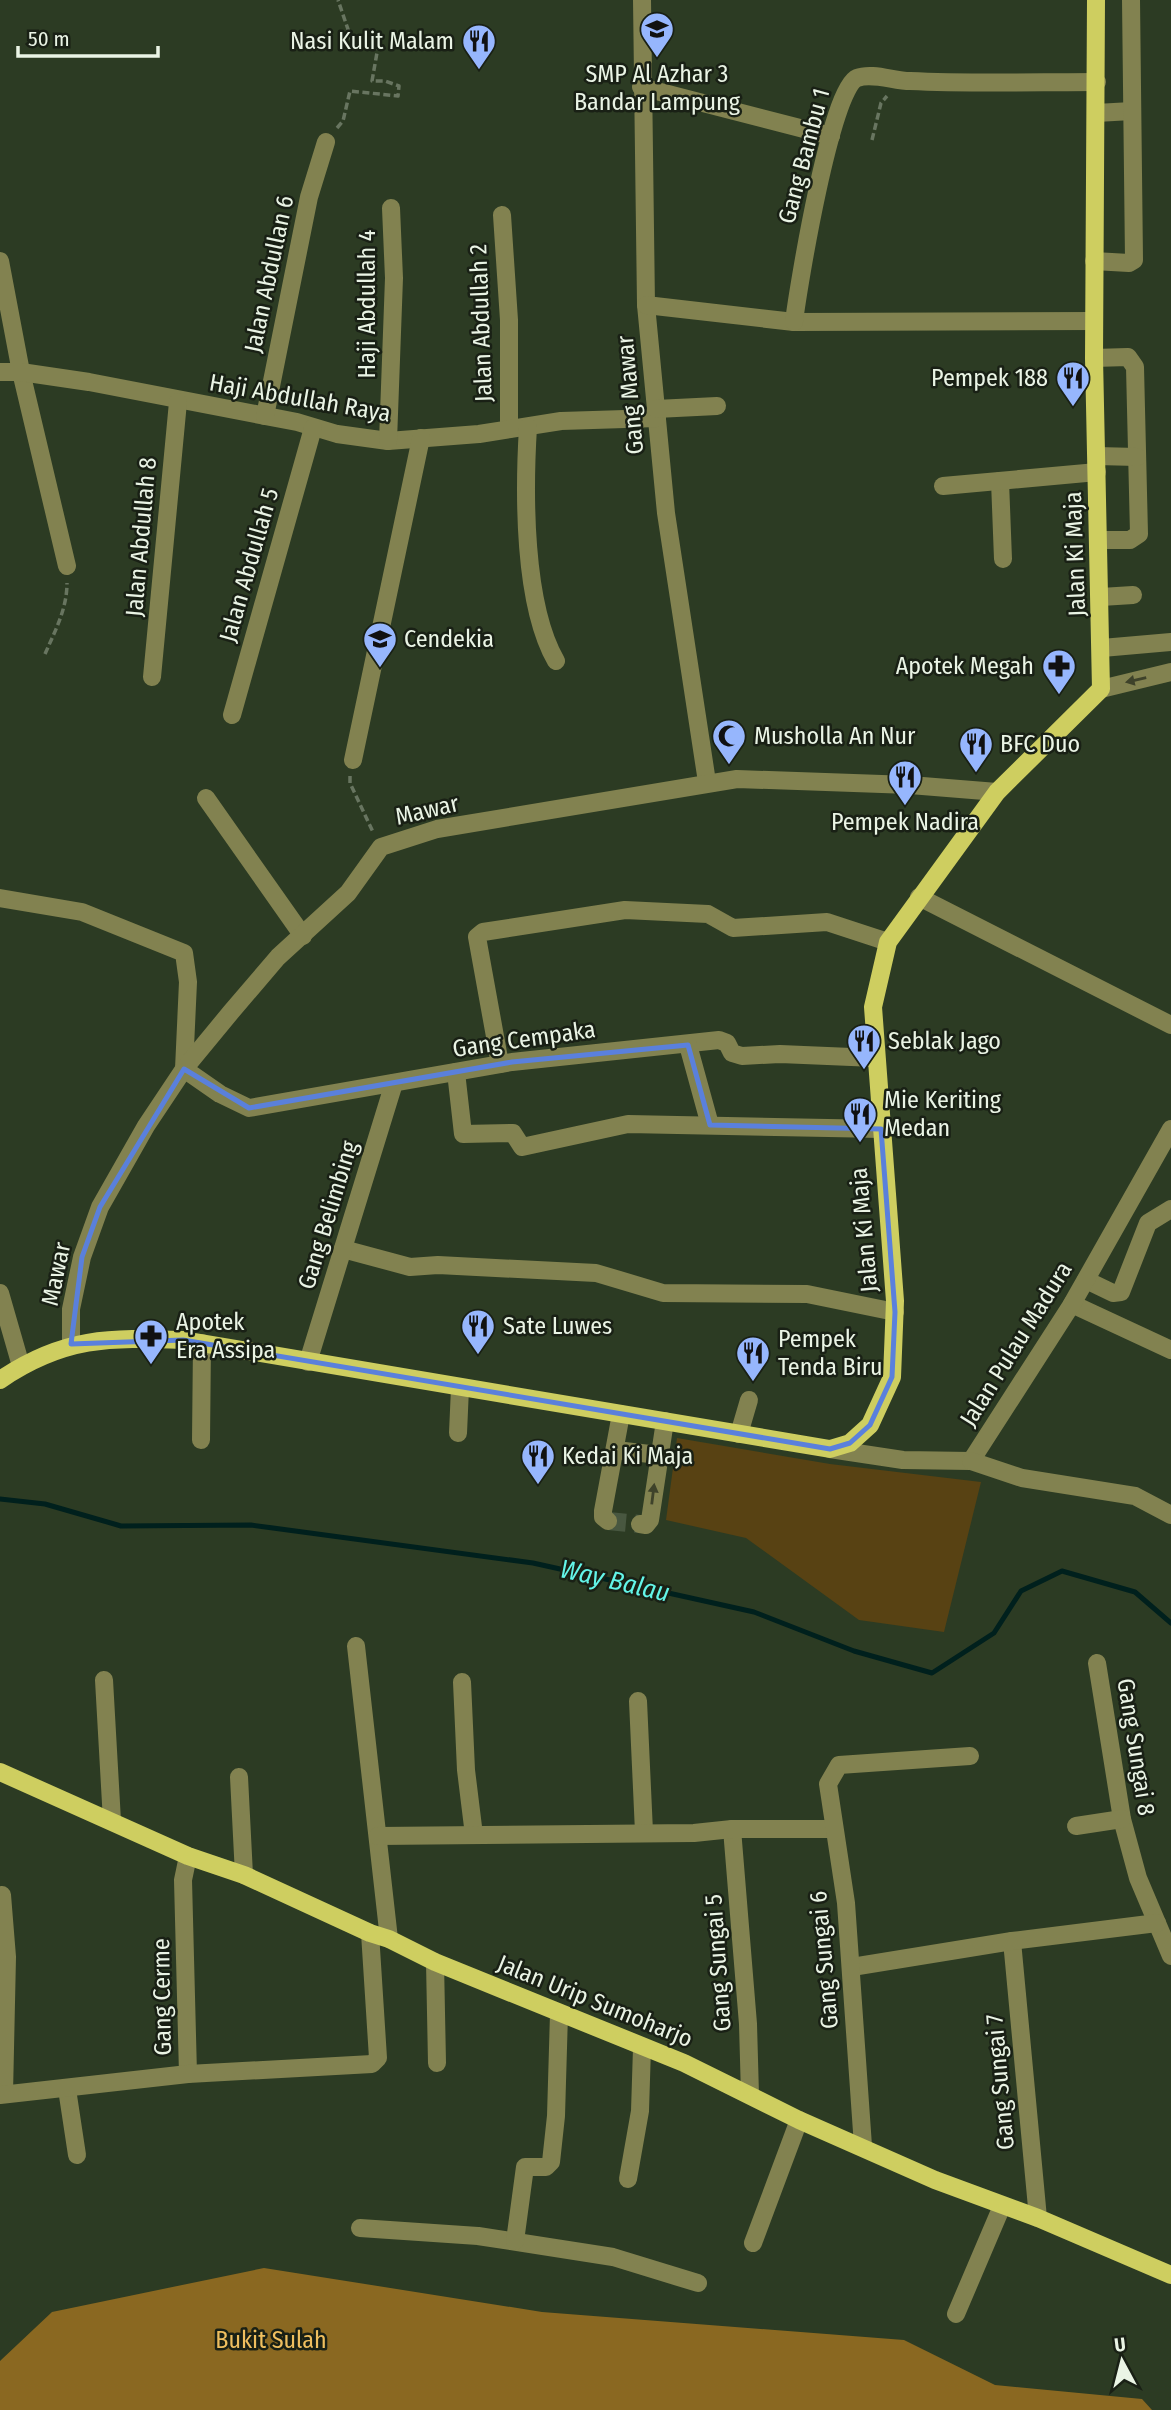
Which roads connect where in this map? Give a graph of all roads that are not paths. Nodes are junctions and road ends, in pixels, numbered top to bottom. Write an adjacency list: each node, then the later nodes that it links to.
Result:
1 (642, 0): 5 (street, Gang Mawar)
2 (1096, 0): 4 (main road, Jalan Ki Maja)
3 (1131, 0): 6 (street)
4 (1097, 82): 7 (main road, Jalan Ki Maja); 8 (street, Gang Bambu 1)
5 (641, 87): 8 (street); 14 (street, Gang Mawar)
6 (1132, 111): 7 (street); 13 (street)
7 (1096, 113): 13 (main road, Jalan Ki Maja)
8 (831, 136): 16 (street, Gang Bambu 1)
9 (326, 142): 23 (street, Jalan Abdullan 6)
10 (391, 208): 28 (street, Haji Abdullah 4)
11 (502, 215): 26 (street, Jalan Abdullah 2)
12 (0, 261): 19 (street)
13 (1094, 261): 15 (main road, Jalan Ki Maja)
14 (646, 305): 16 (street); 22 (street, Gang Mawar)
15 (1094, 321): 16 (street); 17 (main road, Jalan Ki Maja)
16 (794, 322)
17 (1094, 358): 29 (street); 30 (main road, Jalan Ki Maja)
18 (0, 372): 19 (street, Haji Abdullah Raya)
19 (21, 372): 20 (street, Haji Abdullah Raya); 35 (street)
20 (178, 402): 23 (street, Haji Abdullah Raya); 42 (street, Jalan Abdullah 8)
21 (717, 406): 22 (street, Haji Abdullah Raya)
22 (657, 413): 24 (street, Haji Abdullah Raya); 46 (street, Gang Mawar)
23 (265, 416): 25 (street, Haji Abdullah Raya)
24 (528, 427): 26 (street, Haji Abdullah Raya); 40 (street)
25 (313, 428): 28 (street, Haji Abdullah Raya); 44 (street, Jalan Abdullah 5)
26 (509, 429): 27 (street, Haji Abdullah Raya)
27 (421, 438): 28 (street, Haji Abdullah Raya); 45 (street)
28 (388, 441)
29 (1137, 457): 30 (street); 33 (street)
30 (1097, 464): 31 (street); 33 (main road, Jalan Ki Maja)
31 (1000, 481): 32 (street); 34 (street)
32 (943, 485)
33 (1099, 540): 37 (main road, Jalan Ki Maja)
34 (1003, 559)
35 (67, 566)
36 (1133, 595): 37 (street)
37 (1101, 597): 39 (main road, Jalan Ki Maja)
38 (1171, 642): 39 (street)
39 (1102, 649): 43 (main road, Jalan Ki Maja)
40 (556, 661)
41 (1171, 673): 43 (street, one-way to 43)
42 (152, 677)
43 (1101, 689): 47 (main road, Jalan Ki Maja)
44 (232, 715)
45 (353, 760)
46 (707, 782): 47 (street, Mawar); 51 (street, Mawar)
47 (997, 792): 49 (main road, Jalan Ki Maja)
48 (206, 798): 51 (street)
49 (919, 897): 52 (main road, Jalan Ki Maja); 53 (street)
50 (0, 898): 57 (street)
51 (303, 936): 57 (street, Mawar)
52 (888, 942): 55 (main road, Jalan Ki Maja); 56 (street)
53 (1171, 1025)
54 (688, 1045): 55 (street, Gang Cempaka); 56 (street, Gang Cempaka); 60 (street)
55 (875, 1058): 61 (main road, Jalan Ki Maja)
56 (500, 1065): 58 (street, Gang Cempaka)
57 (184, 1069): 59 (street, Gang Cempaka); 71 (street, Mawar)
58 (457, 1072): 59 (street, Gang Cempaka); 60 (street)
59 (394, 1083): 65 (street, Gang Belimbing)
60 (710, 1125): 61 (street)
61 (881, 1129): 69 (main road, Jalan Ki Maja)
62 (1171, 1129): 63 (street, Jalan Pulau Madura)
63 (1165, 1154): 66 (street, Jalan Pulau Madura)
64 (1171, 1209): 66 (street)
65 (343, 1249): 69 (street); 73 (street, Gang Belimbing)
66 (1086, 1280): 68 (street, Jalan Pulau Madura)
67 (0, 1293): 74 (street)
68 (1072, 1304): 72 (street); 86 (street, Jalan Pulau Madura)
69 (895, 1311): 83 (main road, Jalan Ki Maja)
70 (202, 1343): 71 (main road); 73 (main road); 82 (street)
71 (71, 1344): 74 (main road)
72 (1171, 1350)
73 (309, 1362): 76 (main road)
74 (21, 1366): 75 (main road)
75 (0, 1380)
76 (460, 1388): 78 (main road); 80 (street)
77 (749, 1400): 81 (street)
78 (621, 1414): 79 (main road); 84 (street)
79 (665, 1422): 81 (main road); 85 (street)
80 (458, 1433)
81 (739, 1434): 83 (main road)
82 (201, 1440)
83 (830, 1449): 86 (street, Jalan Pulau Madura)
84 (616, 1450): 85 (street); 88 (street)
85 (658, 1455): 89 (street, one-way to 85)
86 (971, 1461): 87 (street)
87 (1171, 1515)
88 (608, 1521)
89 (640, 1524)
90 (356, 1646): 105 (street)
91 (1097, 1663): 98 (street, Gang Sungai 8)
92 (104, 1680): 99 (street)
93 (462, 1682): 104 (street)
94 (638, 1701): 103 (street)
95 (970, 1756): 102 (street, Gang Sungai 6)
96 (0, 1772): 99 (main road, Jalan Urip Sumoharjo)
97 (239, 1777): 107 (street)
98 (1122, 1819): 100 (street); 109 (street, Gang Sungai 8)
99 (112, 1821): 106 (main road, Jalan Urip Sumoharjo)
100 (1076, 1826)
101 (732, 1829): 102 (street); 103 (street); 122 (street, Gang Sungai 5)
102 (834, 1829): 115 (street, Gang Sungai 6)
103 (644, 1832): 104 (street)
104 (474, 1835): 105 (street)
105 (378, 1836): 111 (street)
106 (188, 1856): 107 (main road, Jalan Urip Sumoharjo); 119 (street, Gang Cerme)
107 (244, 1875): 110 (main road, Jalan Urip Sumoharjo)
108 (2, 1895): 121 (street)
109 (1157, 1923): 112 (street); 113 (street, Gang Sungai 8)
110 (370, 1933): 111 (main road, Jalan Urip Sumoharjo); 119 (street)
111 (389, 1938): 114 (main road, Jalan Urip Sumoharjo)
112 (1012, 1941): 115 (street); 128 (street, Gang Sungai 7)
113 (1171, 1956)
114 (435, 1962): 116 (main road, Jalan Urip Sumoharjo); 118 (street)
115 (852, 1966): 124 (street, Gang Sungai 6)
116 (559, 2014): 117 (main road, Jalan Urip Sumoharjo); 130 (street)
117 (642, 2048): 122 (main road, Jalan Urip Sumoharjo); 126 (street)
118 (437, 2063)
119 (188, 2074): 120 (street, Gang Cerme)
120 (67, 2089): 121 (street, Gang Cerme); 125 (street)
121 (2, 2095)
122 (750, 2095): 123 (main road, Jalan Urip Sumoharjo)
123 (799, 2120): 124 (main road, Jalan Urip Sumoharjo); 131 (street)
124 (863, 2146): 127 (main road, Jalan Urip Sumoharjo)
125 (77, 2155)
126 (628, 2179)
127 (1002, 2206): 128 (main road, Jalan Urip Sumoharjo); 134 (street)
128 (1038, 2218): 132 (main road, Jalan Urip Sumoharjo)
129 (360, 2228): 130 (street)
130 (515, 2241): 133 (street)
131 (753, 2243)
132 (1171, 2275)
133 (698, 2283)
134 (956, 2314)

